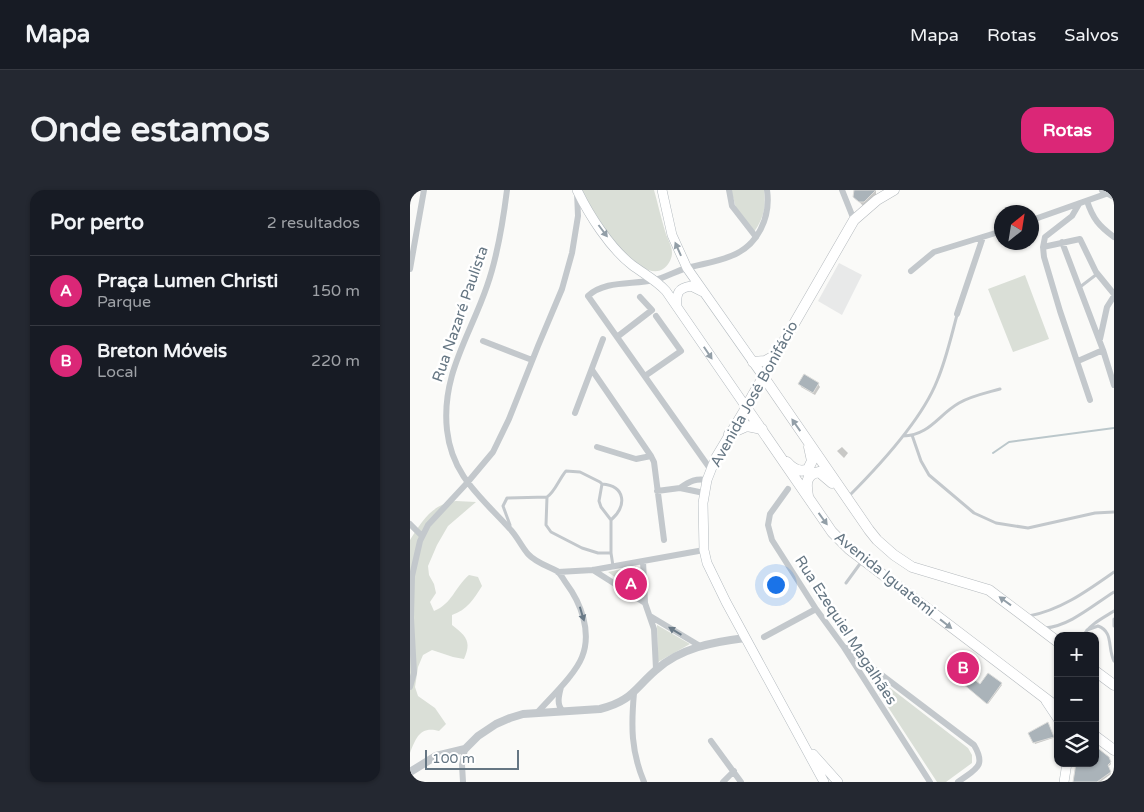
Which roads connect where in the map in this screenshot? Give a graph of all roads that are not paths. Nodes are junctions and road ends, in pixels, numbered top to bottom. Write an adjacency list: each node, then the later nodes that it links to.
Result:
1 (424, 190): 14 (street)
2 (507, 190): 60 (street, Rua Nazaré Paulista)
3 (577, 190): 25 (main road, one-way to 25); 39 (street)
4 (662, 190): 21 (main road, one-way to 4)
5 (729, 190): 16 (street)
6 (767, 190): 16 (street)
7 (842, 190): 13 (street)
8 (894, 190): 13 (main road, Avenida José Bonifácio)
9 (1110, 193): 10 (street)
10 (1083, 202): 11 (street); 18 (street); 20 (street)
11 (1039, 218)
12 (410, 220): 14 (street)
13 (854, 220): 38 (main road, Avenida José Bonifácio)
14 (418, 222): 22 (street)
15 (994, 234): 17 (street)
16 (756, 237): 21 (street)
17 (983, 237): 23 (street); 31 (street)
18 (1114, 237)
19 (1062, 242): 20 (street); 24 (street); 26 (street)
20 (1043, 247): 40 (street)
21 (687, 268): 25 (street); 29 (main road)
22 (410, 269)
23 (911, 271)
24 (1098, 274): 26 (lane); 27 (street)
25 (656, 280): 30 (main road); 33 (street)
26 (1079, 288): 36 (street)
27 (1114, 295): 36 (street)
28 (640, 296): 33 (street)
29 (707, 296): 30 (main road); 41 (main road)
30 (677, 307): 48 (main road, one-way to 48)
31 (957, 314): 52 (lane)
32 (656, 316): 43 (street)
33 (617, 337): 43 (street)
34 (603, 339): 42 (street)
35 (483, 341): 39 (street)
36 (1099, 341): 37 (street)
37 (1103, 350): 40 (street); 45 (street)
38 (775, 356): 41 (main road); 44 (main road, Avenida José Bonifácio)
39 (532, 360): 60 (street)
40 (1078, 361): 47 (street)
41 (753, 362): 44 (main road)
42 (592, 370): 49 (street); 57 (street)
43 (645, 376): 58 (street)
44 (763, 376): 48 (main road, Avenida José Bonifácio); 54 (main road, Avenida Iguatemi, one-way to 44)
45 (1114, 385)
46 (1000, 389): 53 (lane)
47 (1090, 400)
48 (746, 407): 50 (main road, Avenida Iguatemi); 51 (main road, Avenida José Bonifácio)
49 (575, 413)
50 (762, 430): 51 (main road); 56 (main road, Avenida Iguatemi)
51 (729, 434): 58 (main road, Avenida José Bonifácio)
52 (902, 436): 53 (lane); 67 (lane)
53 (912, 436): 69 (lane)
54 (807, 440): 56 (main road); 67 (main road, Avenida Iguatemi)
55 (597, 447): 57 (street)
56 (777, 450): 68 (main road, Avenida Iguatemi)
57 (651, 456): 64 (street)
58 (711, 470): 59 (main road, Avenida José Bonifácio)
59 (707, 480): 62 (street); 65 (main road, Avenida José Bonifácio)
60 (468, 483): 72 (street, Rua Nazaré Paulista); 73 (street)
61 (602, 484): 66 (lane); 70 (lane); 70 (lane)
62 (680, 488): 64 (street); 65 (street)
63 (788, 489): 88 (street, Rua Ezequiel Magalhães)
64 (658, 491): 74 (street)
65 (704, 493): 75 (main road, Avenida José Bonifácio)
66 (548, 497): 72 (lane); 76 (lane)
67 (846, 497): 68 (main road); 91 (main road, Avenida Iguatemi, one-way to 67)
68 (809, 500): 77 (main road, Avenida Iguatemi, one-way to 77)
69 (1114, 512)
70 (611, 520): 76 (lane)
71 (410, 524): 73 (street)
72 (512, 531): 82 (street, Rua Nazaré Paulista)
73 (422, 536): 106 (street)
74 (664, 540)
75 (704, 550): 78 (street); 97 (main road, Avenida José Bonifácio)
76 (611, 553): 79 (lane)
77 (863, 560): 85 (lane); 108 (main road, Avenida Iguatemi, one-way to 108)
78 (642, 561): 79 (street); 87 (street)
79 (614, 566): 80 (street)
80 (593, 570): 81 (street); 87 (street)
81 (572, 571): 82 (street); 84 (street)
82 (558, 572): 84 (street, Rua Nazaré Paulista)
83 (1114, 572): 91 (lane)
84 (565, 581): 105 (street, Rua Nazaré Paulista, one-way to 105)
85 (846, 583)
86 (1114, 592): 94 (lane)
87 (644, 603): 90 (street)
88 (816, 609): 96 (street); 100 (street, Rua Ezequiel Magalhães)
89 (1114, 611): 95 (lane)
90 (650, 616): 99 (street, one-way to 90); 102 (street)
91 (1026, 616): 94 (main road, Avenida Iguatemi)
92 (1114, 619): 93 (lane)
93 (1114, 626)
94 (1040, 628): 98 (main road, Avenida Iguatemi)
95 (1087, 630): 101 (lane)
96 (764, 637)
97 (745, 638): 99 (street); 113 (main road, Avenida José Bonifácio)
98 (1054, 639)
99 (700, 646): 102 (street)
100 (843, 646): 128 (street, Rua Ezequiel Magalhães); 129 (street)
101 (1114, 661)
102 (656, 669): 107 (street)
103 (1099, 674): 104 (main road)
104 (1114, 685)
105 (561, 686): 110 (street); 111 (street, Rua Nazaré Paulista)
106 (410, 687)
107 (634, 693): 110 (street); 123 (street)
108 (1045, 699): 109 (main road, Avenida Iguatemi); 112 (main road)
109 (1054, 705)
110 (563, 711): 111 (street)
111 (537, 713): 116 (street)
112 (1054, 713)
113 (798, 736): 126 (main road, Avenida José Bonifácio); 127 (main road)
114 (1099, 739): 117 (main road)
115 (712, 741): 119 (street)
116 (465, 749): 120 (street); 122 (street)
117 (1114, 750)
118 (1066, 767): 130 (main road)
119 (734, 771): 124 (street); 125 (street)
120 (410, 772)
121 (1114, 778): 131 (lane)
122 (463, 782)
123 (644, 782)
124 (723, 782)
125 (741, 782)
126 (824, 782)
127 (838, 782)
128 (930, 782)
129 (958, 782)
130 (1064, 782)
131 (1109, 782)

